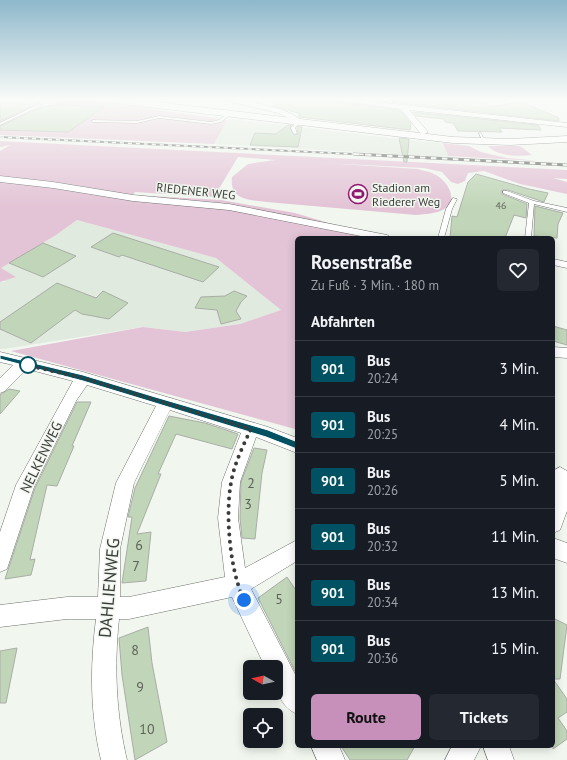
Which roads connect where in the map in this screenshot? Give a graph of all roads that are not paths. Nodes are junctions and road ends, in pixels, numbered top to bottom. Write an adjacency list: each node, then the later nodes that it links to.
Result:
1 (406, 135): 2 (main road)
2 (567, 139)
3 (0, 179): 8 (street, RIEDENER WEG)
4 (505, 192): 6 (lane)
5 (455, 199): 9 (lane)
6 (532, 202): 7 (lane); 10 (lane)
7 (567, 210)
8 (377, 236)
9 (441, 236)
10 (528, 236)
11 (555, 262): 12 (street)
12 (567, 265)
13 (555, 352): 14 (street)
14 (567, 353)
15 (0, 357): 16 (street)
16 (22, 364): 17 (street); 18 (street)
17 (83, 378): 19 (street); 27 (street, NELKENWEG)
18 (0, 387)
19 (166, 403): 20 (street); 29 (street, DAHLIENWEG)
20 (251, 429): 21 (street); 28 (street)
21 (295, 445)
22 (560, 474): 23 (street)
23 (555, 517)
24 (555, 549): 26 (street)
25 (295, 551): 28 (street)
26 (567, 553)
27 (0, 562)
28 (237, 585): 29 (street); 31 (street)
29 (109, 608): 30 (street); 35 (street, DAHLIENWEG)
30 (0, 616)
31 (295, 698)
32 (325, 748): 36 (street)
33 (467, 748): 37 (street)
34 (497, 748): 38 (street)
35 (114, 760)
36 (332, 760)
37 (458, 760)
38 (500, 760)

